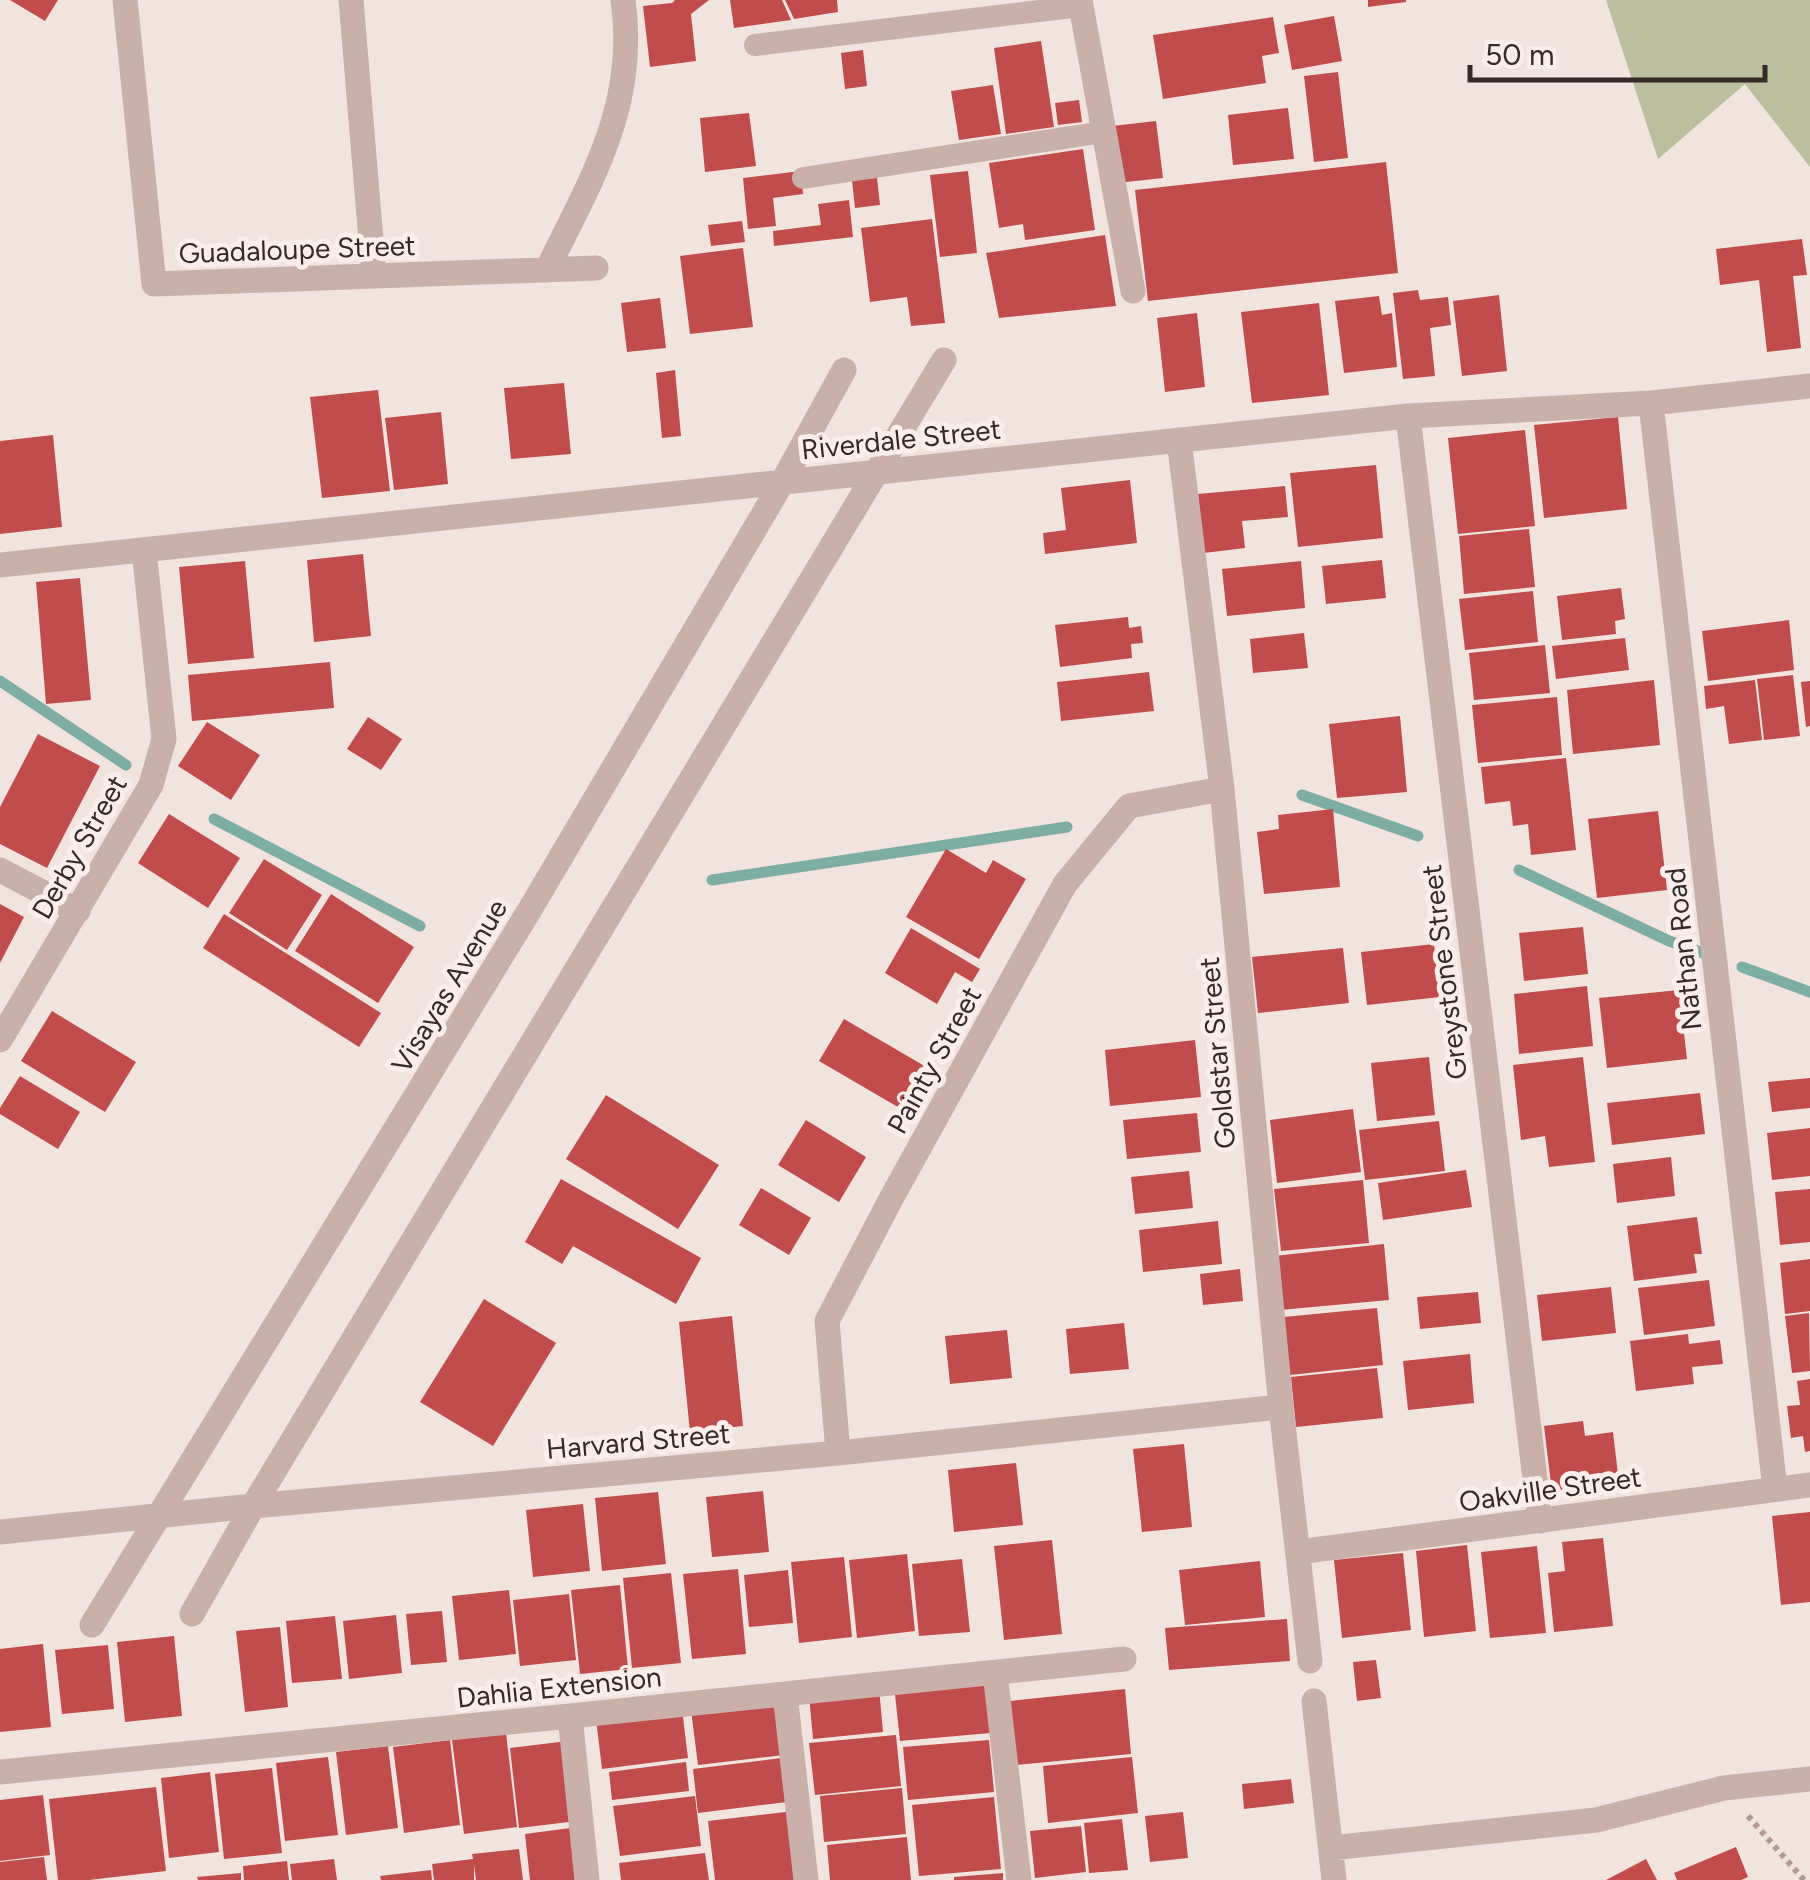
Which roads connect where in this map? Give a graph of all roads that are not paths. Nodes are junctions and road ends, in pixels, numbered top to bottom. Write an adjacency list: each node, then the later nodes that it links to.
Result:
1 (125, 0): 10 (street, Guadaloupe Street)
2 (350, 0): 10 (street)
3 (623, 0): 9 (street)
4 (1080, 3): 5 (lane); 6 (street)
5 (755, 45)
6 (1104, 132): 7 (lane); 11 (street)
7 (803, 178)
8 (596, 268): 9 (street, Guadaloupe Street)
9 (547, 270): 10 (street, Guadaloupe Street)
10 (374, 276)
11 (1133, 291)
12 (944, 360): 18 (street)
13 (844, 370): 19 (street, Visayas Avenue)
14 (1810, 386): 15 (street, Riverdale Street)
15 (1651, 403): 16 (street, Riverdale Street); 29 (street, Nathan Road)
16 (1408, 416): 17 (street, Riverdale Street); 32 (street, Greystone Street)
17 (1179, 440): 18 (street, Riverdale Street); 22 (street, Goldstar Street)
18 (875, 472): 19 (street, Riverdale Street); 30 (street)
19 (783, 481): 20 (street, Riverdale Street); 31 (street, Visayas Avenue)
20 (144, 550): 21 (street, Riverdale Street); 24 (street, Derby Street)
21 (0, 565)
22 (1222, 790): 26 (street, Goldstar Street); 27 (street, Painty Street)
23 (0, 870): 24 (street)
24 (78, 911): 25 (street, Derby Street)
25 (0, 1040)
26 (1281, 1407): 27 (street, Harvard Street); 34 (street, Goldstar Street)
27 (838, 1453): 30 (street, Harvard Street)
28 (1810, 1485): 29 (street, Oakville Street)
29 (1775, 1489): 32 (street, Oakville Street)
30 (252, 1506): 31 (street, Harvard Street); 35 (street)
31 (160, 1515): 33 (street, Harvard Street); 36 (street, Visayas Avenue)
32 (1540, 1521): 34 (street, Oakville Street)
33 (0, 1532)
34 (1298, 1552): 38 (street, Goldstar Street)
35 (192, 1614)
36 (92, 1625)
37 (1124, 1658): 39 (street, Dahlia Extension)
38 (1310, 1661)
39 (994, 1673): 40 (street, Dahlia Extension); 48 (street)
40 (785, 1694): 42 (street, Dahlia Extension); 47 (street)
41 (1314, 1701): 45 (street)
42 (570, 1716): 43 (street, Dahlia Extension); 46 (street)
43 (0, 1772)
44 (1810, 1778): 45 (street)
45 (1331, 1848): 49 (street)
46 (588, 1880)
47 (806, 1880)
48 (1019, 1880)
49 (1334, 1880)

